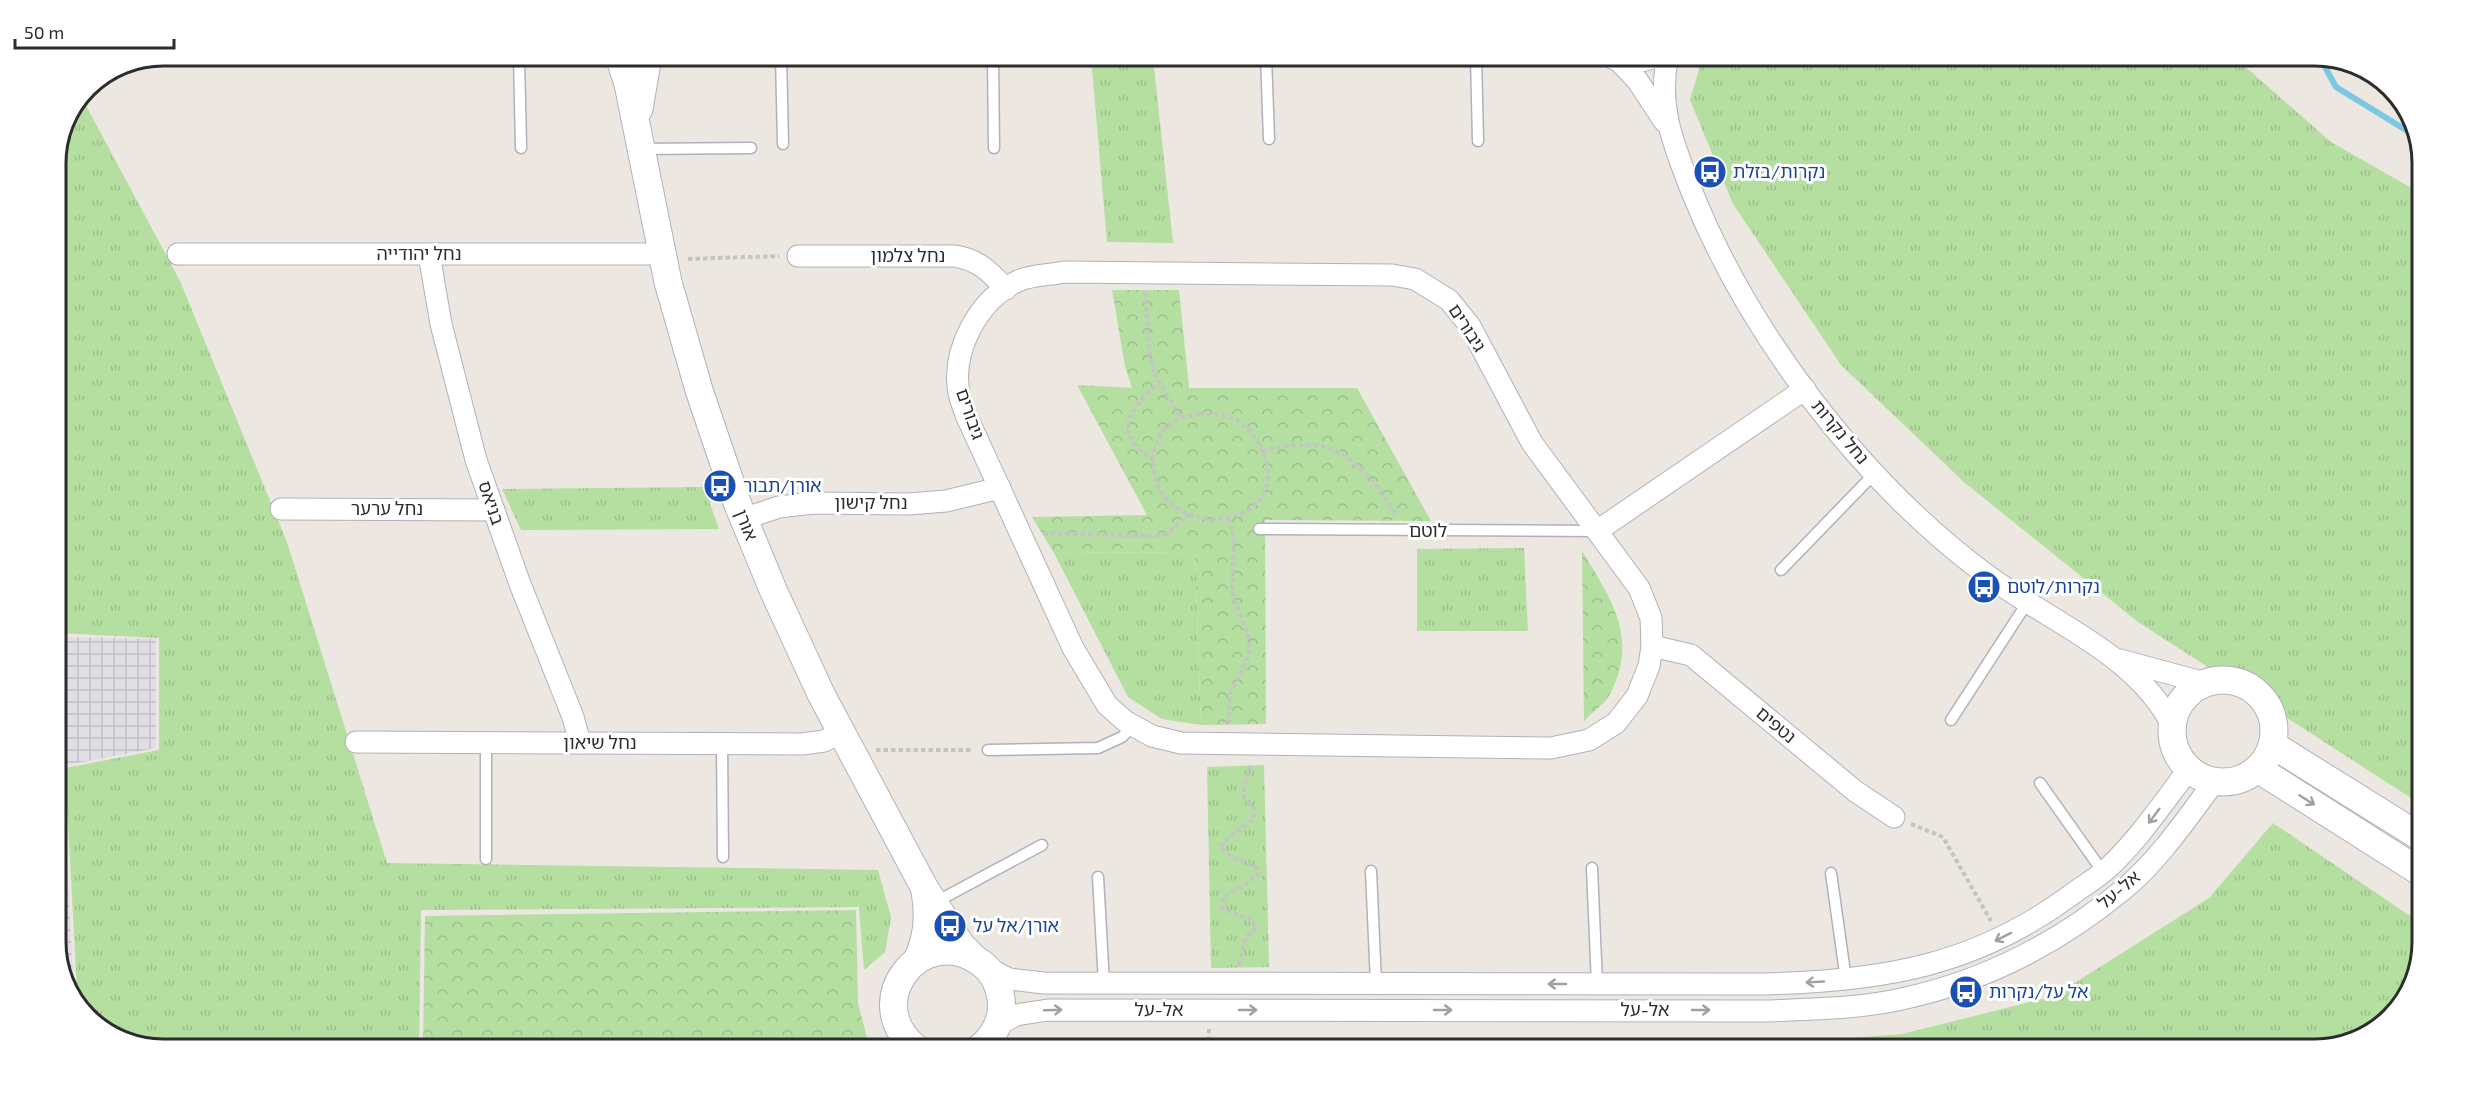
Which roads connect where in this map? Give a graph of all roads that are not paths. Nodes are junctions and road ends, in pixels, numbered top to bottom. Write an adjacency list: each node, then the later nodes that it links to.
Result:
1 (519, 66): 15 (lane)
2 (622, 66): 13 (street, אורן)
3 (646, 66): 13 (street, אורן)
4 (781, 66): 14 (lane)
5 (993, 66): 17 (lane)
6 (1266, 66): 11 (lane)
7 (1476, 66): 12 (lane)
8 (1622, 66): 10 (street, נחל נקרות)
9 (1667, 66): 10 (street, נחל נקרות)
10 (1668, 127): 23 (street, נחל נקרות)
11 (1269, 139)
12 (1478, 141)
13 (640, 143): 16 (lane); 21 (street, אורן)
14 (783, 144)
15 (521, 148)
16 (751, 148)
17 (993, 148)
18 (178, 254): 19 (street, נחל יהודייה)
19 (429, 254): 21 (street, נחל יהודייה); 27 (street, בניאס)
20 (798, 256): 22 (street, נחל צלמון)
21 (662, 257): 28 (street, אורן)
22 (1006, 289): 25 (street, גיבורים); 30 (street, גיבורים)
23 (1805, 389): 24 (street, נחל נקרות); 30 (street)
24 (1875, 473): 31 (lane); 32 (street, נחל נקרות)
25 (1000, 488): 28 (street, נחל קישון); 37 (street, גיבורים)
26 (281, 509): 27 (street, נחל ערער)
27 (494, 510): 42 (street, בניאס)
28 (743, 519): 39 (street, אורן)
29 (1259, 529): 30 (lane, לוטם)
30 (1597, 531): 33 (street, גיבורים)
31 (1781, 570)
32 (2027, 603): 34 (street, נחל נקרות); 36 (lane)
33 (1652, 646): 37 (street, גיבורים); 50 (street, נטפים)
34 (2111, 656): 35 (street, נחל נקרות); 38 (street, נחל נקרות)
35 (2205, 683): 38 (street); 44 (street)
36 (1951, 720)
37 (1134, 725): 45 (lane)
38 (2172, 725): 46 (street)
39 (847, 741): 43 (street, נחל שיאון); 61 (street, אורן)
40 (356, 742): 41 (street, נחל שיאון)
41 (486, 743): 42 (street, נחל שיאון); 54 (lane)
42 (580, 743): 43 (street, נחל שיאון)
43 (722, 743): 53 (lane)
44 (2273, 745): 47 (street); 51 (street)
45 (988, 750)
46 (2189, 769): 48 (street); 58 (street, אל-על, one-way to 58)
47 (2258, 769): 48 (street); 55 (street, one-way to 55)
48 (2215, 781): 68 (street, אל-על, one-way to 48)
49 (2040, 783): 58 (lane)
50 (1894, 817)
51 (2412, 832)
52 (1042, 845): 61 (lane)
53 (723, 857)
54 (486, 859)
55 (2412, 867)
56 (1592, 868): 67 (lane)
57 (1371, 871): 66 (lane)
58 (2103, 872): 64 (street, אל-על, one-way to 64)
59 (1831, 873): 64 (lane)
60 (1098, 877): 65 (lane)
61 (929, 895): 62 (street, אורן); 63 (street, אורן)
62 (917, 960): 63 (street); 69 (street)
63 (979, 962): 65 (street, אל-על); 68 (street, אורן)
64 (1846, 980): 67 (street, אל-על, one-way to 67)
65 (1104, 983): 66 (street, אל-על)
66 (1376, 983): 67 (street, אל-על, one-way to 66)
67 (1597, 984)
68 (998, 1025): 70 (street)
69 (906, 1039)
70 (990, 1039)

